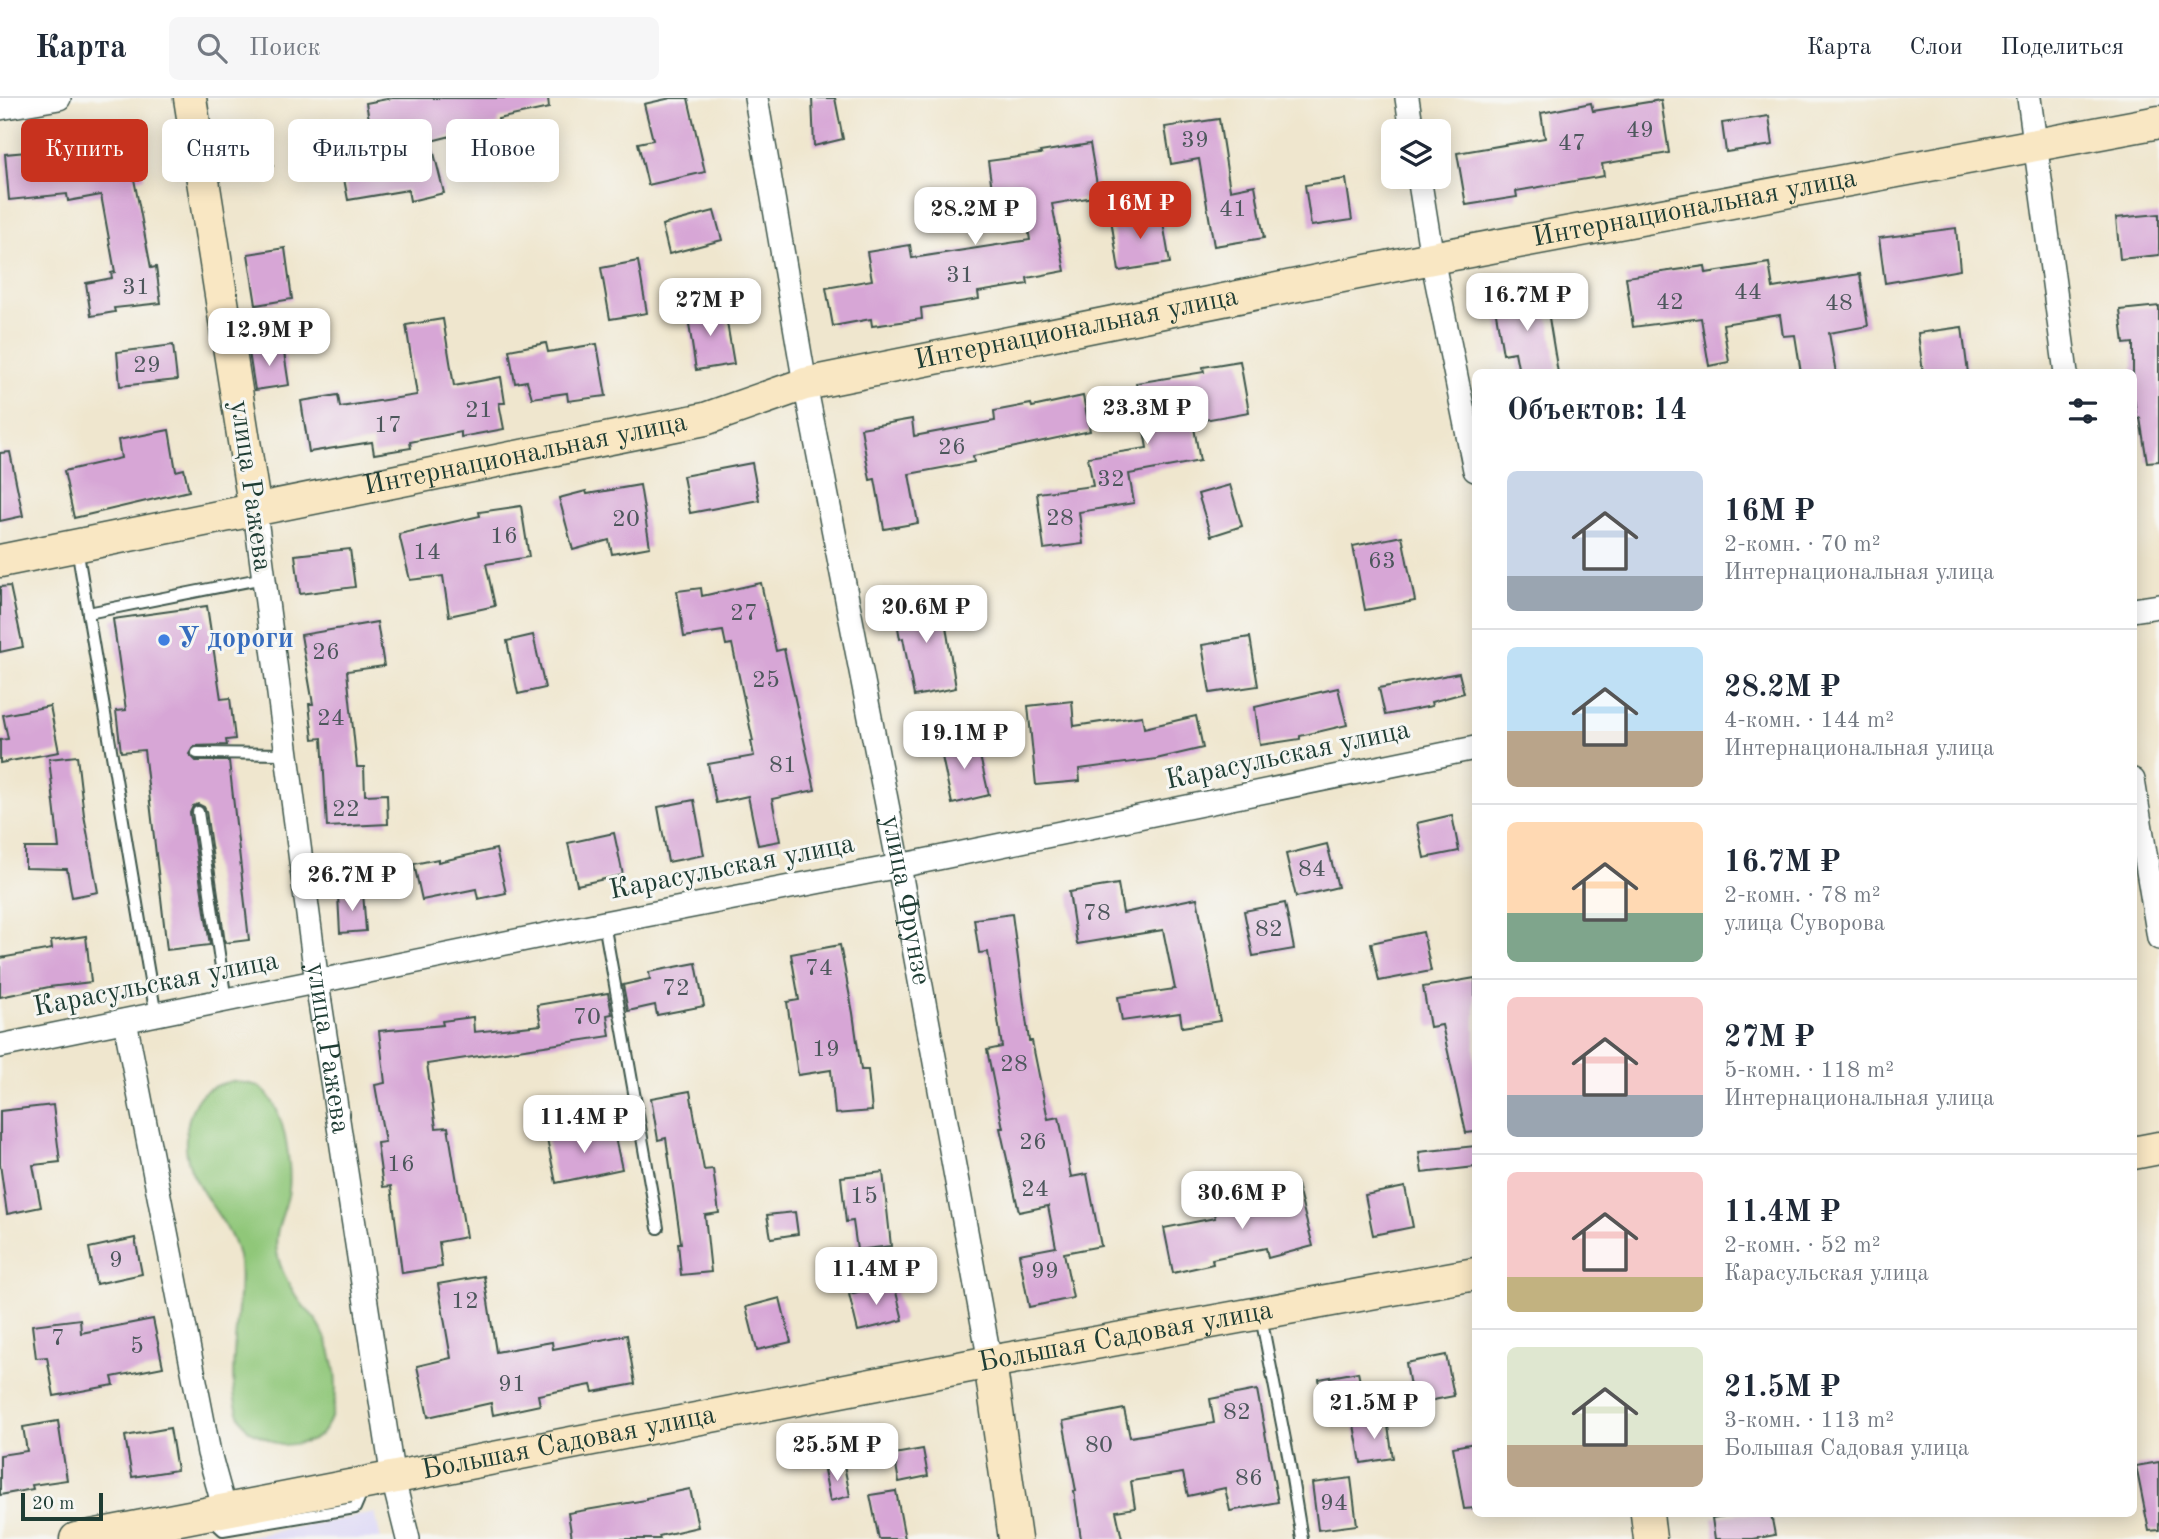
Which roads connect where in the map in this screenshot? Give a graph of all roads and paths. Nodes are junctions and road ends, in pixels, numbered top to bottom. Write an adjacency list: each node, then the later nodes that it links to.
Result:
1 (59, 98): 6 (street)
2 (190, 98): 15 (main road, улица Ражева)
3 (756, 98): 13 (street, улица Фрунзе)
4 (1407, 98): 7 (street)
5 (2029, 98): 9 (street)
6 (0, 108)
7 (1410, 119)
8 (2159, 122): 9 (main road, Интернациональная улица)
9 (2036, 144): 11 (main road, Интернациональная улица); 12 (street)
10 (1421, 189): 11 (street)
11 (1432, 258): 13 (main road, Интернациональная улица); 14 (street)
12 (2065, 369)
13 (804, 384): 15 (main road, Интернациональная улица); 27 (street, улица Фрунзе)
14 (1472, 455)
15 (255, 511): 16 (main road, Интернациональная улица); 18 (street, улица Ражева)
16 (76, 546): 17 (main road, Интернациональная улица); 21 (lane)
17 (0, 561)
18 (264, 578): 21 (lane); 24 (street, улица Ражева)
19 (2159, 606): 20 (street)
20 (2137, 609)
21 (88, 612): 33 (lane)
22 (1472, 749): 27 (street, Карасульская улица)
23 (197, 753): 24 (lane)
24 (287, 754): 31 (street, улица Ражева)
25 (198, 812): 32 (lane)
26 (2137, 830): 28 (street)
27 (899, 866): 29 (street, Карасульская улица); 41 (street, улица Фрунзе)
28 (2142, 894): 30 (street)
29 (604, 923): 31 (street, Карасульская улица); 38 (lane)
30 (2159, 938)
31 (317, 983): 32 (street, Карасульская улица); 42 (street, улица Ражева)
32 (226, 1002): 33 (street, Карасульская улица)
33 (156, 1016): 34 (street, Карасульская улица)
34 (125, 1021): 35 (street, Карасульская улица); 43 (street)
35 (0, 1046)
36 (2159, 1148): 37 (main road)
37 (2137, 1152)
38 (658, 1228)
39 (1472, 1274): 40 (main road, Большая Садовая улица)
40 (1260, 1314): 41 (main road, Большая Садовая улица); 48 (lane)
41 (990, 1362): 42 (main road, Большая Садовая улица); 47 (main road, улица Фрунзе)
42 (379, 1482): 43 (main road, Большая Садовая улица); 46 (street, улица Ражева)
43 (216, 1513): 45 (main road, Большая Садовая улица)
44 (1647, 1517): 49 (main road)
45 (76, 1539)
46 (408, 1539)
47 (1015, 1539)
48 (1302, 1539)
49 (1650, 1539)

